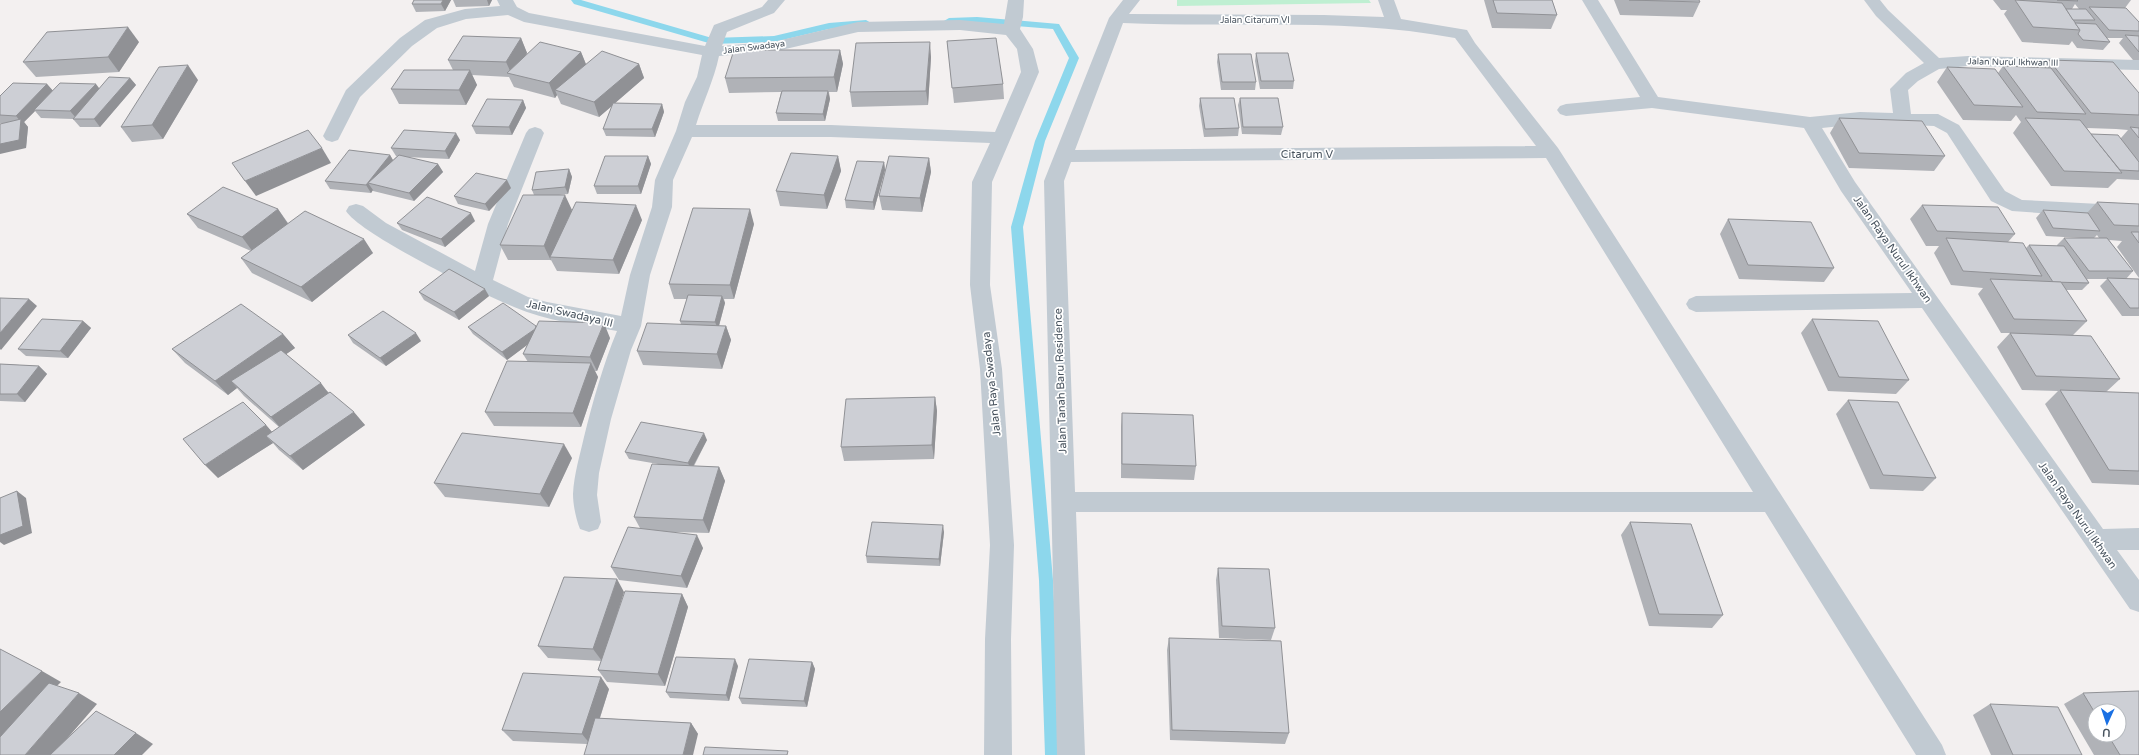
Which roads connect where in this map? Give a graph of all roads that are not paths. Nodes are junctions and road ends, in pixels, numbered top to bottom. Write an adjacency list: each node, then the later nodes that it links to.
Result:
1 (777, 0): 11 (street)
2 (1016, 0): 10 (street)
3 (1132, 0): 8 (street, Jalan Tanah Baru Residence)
4 (1386, 0): 9 (street)
5 (1590, 0): 14 (street)
6 (1872, 0): 12 (street)
7 (508, 5): 11 (street, Jalan Swadaya); 20 (street)
8 (1117, 18): 9 (street, Jalan Citarum VI); 23 (street, Jalan Tanah Baru Residence)
9 (1394, 23): 22 (street, Jalan Citarum VI)
10 (1013, 25): 11 (street, Jalan Swadaya); 21 (street, Jalan Raya Swadaya)
11 (715, 41): 18 (street)
12 (1935, 64): 13 (street, Jalan Nurul Ikhwan III); 16 (street)
13 (2139, 65)
14 (1652, 102): 15 (street); 17 (street)
15 (1566, 110)
16 (1903, 121): 17 (street); 25 (street)
17 (1810, 124): 27 (street, Jalan Raya Nurul Ikhwan)
18 (685, 132): 21 (street); 29 (street)
19 (535, 133): 26 (street)
20 (332, 136)
21 (1002, 138): 36 (street, Jalan Raya Swadaya)
22 (1551, 152): 23 (street, Citarum V); 31 (street, Jalan Citarum VI)
23 (1063, 156): 30 (street, Jalan Tanah Baru Residence)
24 (356, 211): 26 (street, Jalan Swadaya III)
25 (2139, 212)
26 (482, 284): 29 (street, Jalan Swadaya III)
27 (1929, 300): 28 (street); 34 (street, Jalan Raya Nurul Ikhwan)
28 (1696, 304)
29 (630, 326): 32 (street)
30 (1064, 502): 31 (street); 37 (street, Jalan Tanah Baru Residence)
31 (1771, 502): 38 (street, Jalan Citarum VI)
32 (589, 522)
33 (2139, 539): 34 (street)
34 (2096, 540): 35 (street, Jalan Raya Nurul Ikhwan)
35 (2139, 601)
36 (998, 755)
37 (1071, 755)
38 (1932, 755)

